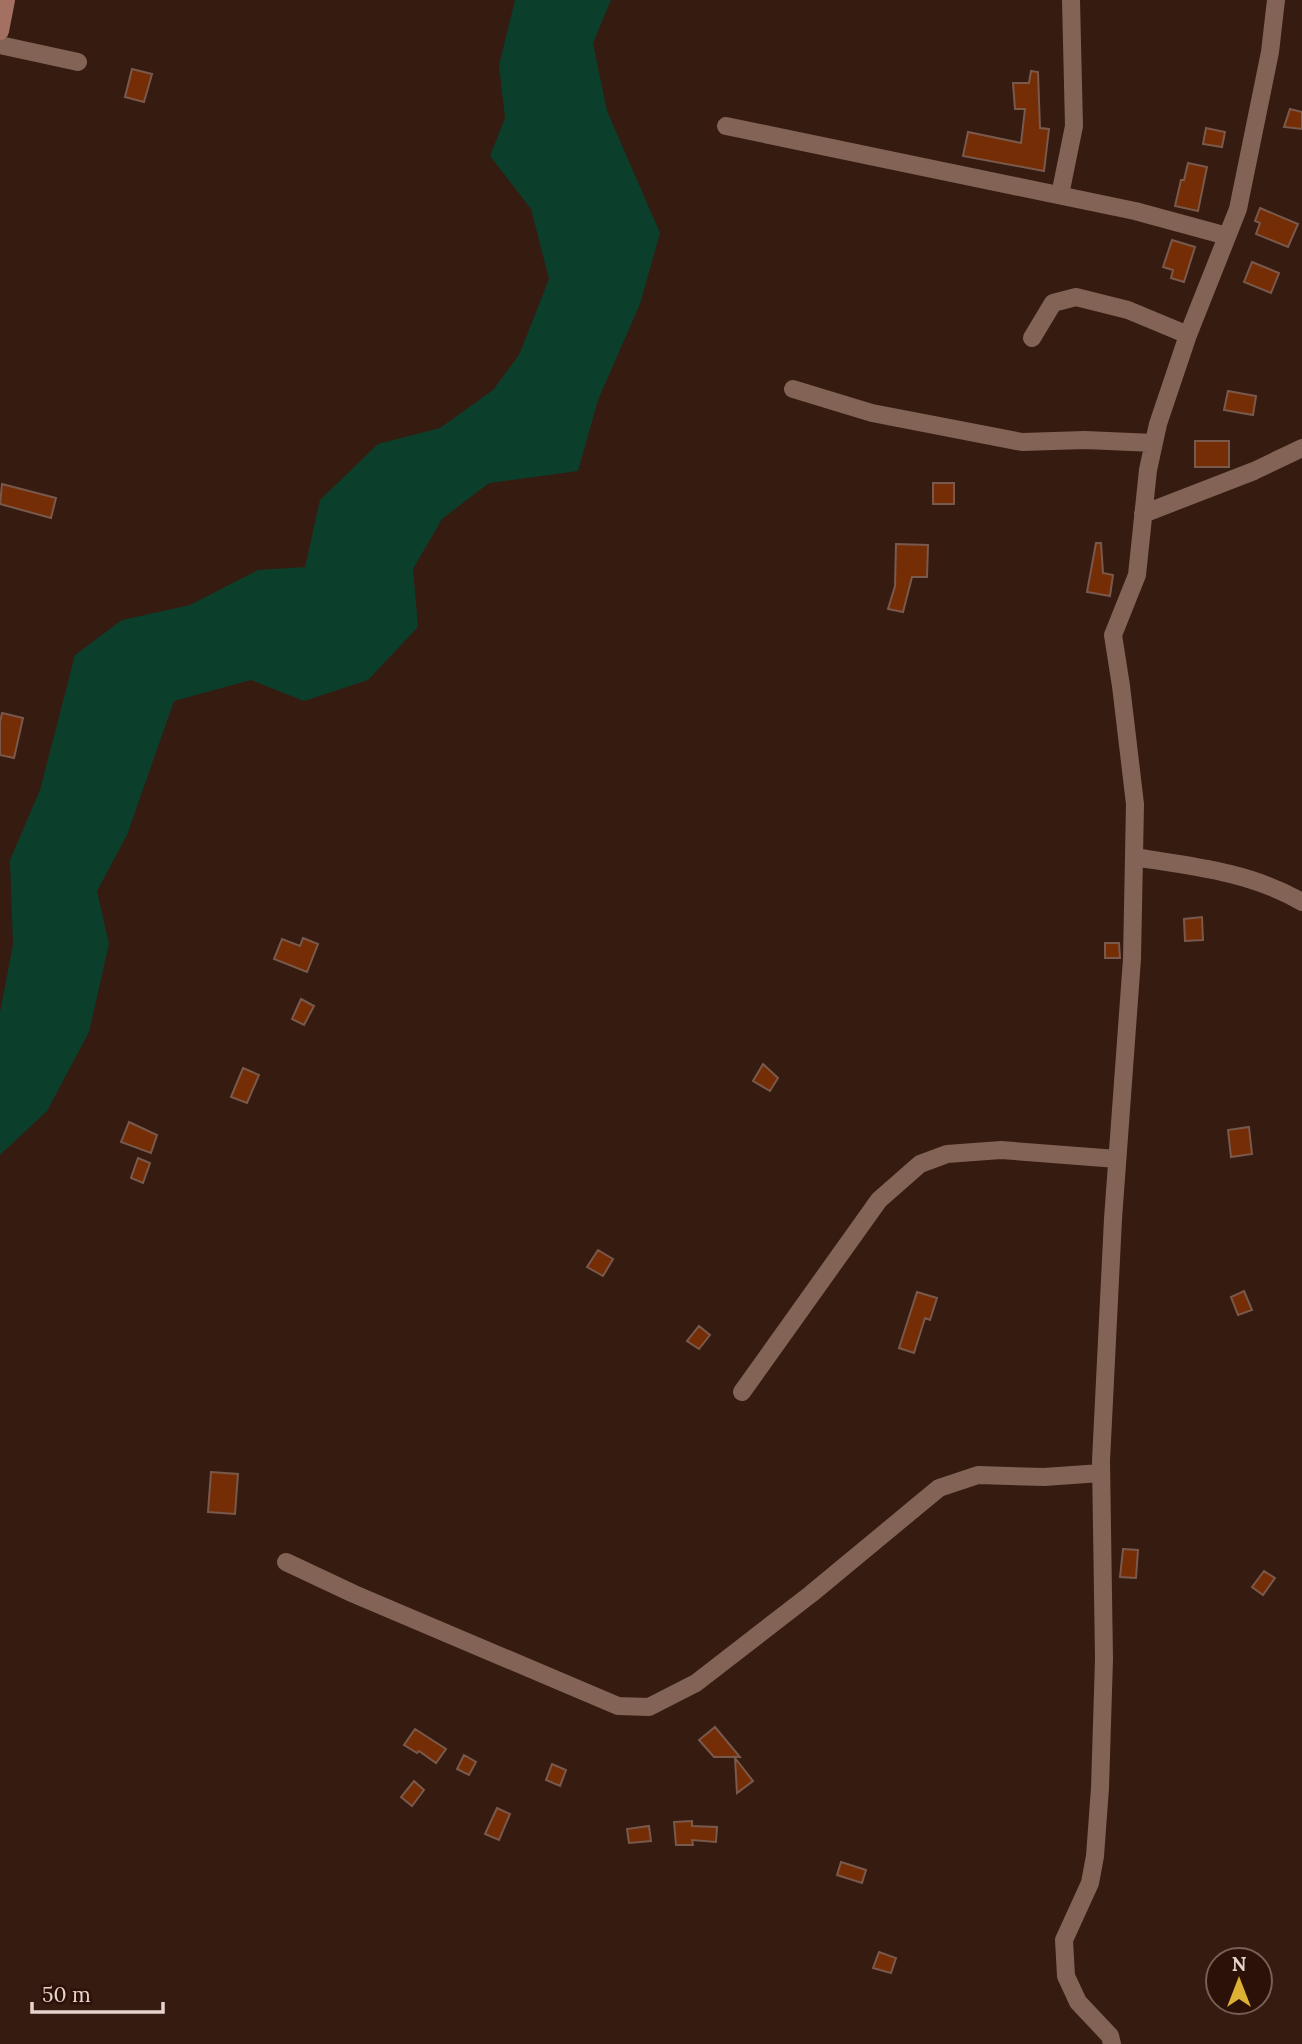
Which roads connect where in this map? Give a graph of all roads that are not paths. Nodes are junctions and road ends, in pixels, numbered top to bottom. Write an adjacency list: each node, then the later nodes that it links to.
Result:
1 (6, 0): 4 (street)
2 (1071, 0): 8 (street)
3 (1276, 0): 9 (street)
4 (0, 31)
5 (0, 45): 6 (street)
6 (78, 62)
7 (726, 126): 8 (street)
8 (1060, 195): 9 (street)
9 (1227, 236): 10 (street)
10 (1188, 335): 11 (street); 13 (street)
11 (1032, 338)
12 (793, 389): 13 (street)
13 (1154, 443): 15 (street)
14 (1302, 448): 15 (street)
15 (1143, 514): 16 (street)
16 (1134, 857): 17 (street); 18 (street)
17 (1302, 902)
18 (1117, 1159): 19 (street); 20 (street)
19 (741, 1392)
20 (1101, 1473): 21 (street); 22 (street)
21 (286, 1562)
22 (1112, 2044)

